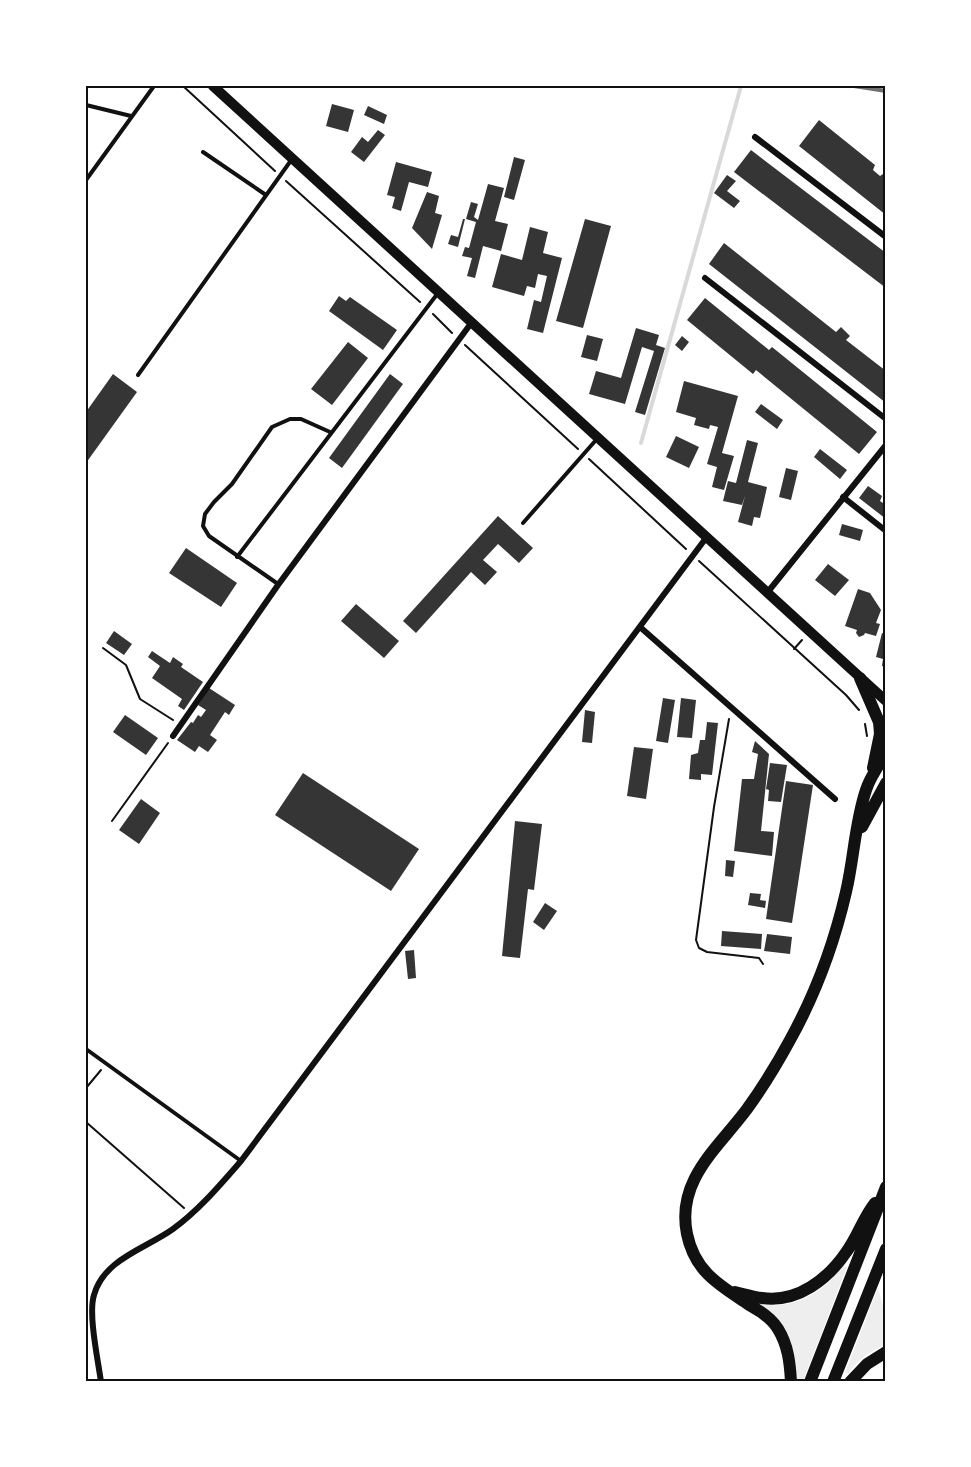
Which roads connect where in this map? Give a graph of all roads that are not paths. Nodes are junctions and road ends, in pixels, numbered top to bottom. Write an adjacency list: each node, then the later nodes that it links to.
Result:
1 (154, 86): 4 (lane)
2 (213, 86): 7 (main road)
3 (86, 105): 4 (lane)
4 (130, 116): 8 (lane)
5 (754, 136): 10 (street)
6 (203, 152): 9 (lane)
7 (293, 158): 9 (lane); 12 (main road)
8 (86, 180)
9 (266, 195): 14 (lane)
10 (885, 237)
11 (705, 278): 15 (street)
12 (439, 292): 13 (main road); 16 (lane)
13 (472, 322): 17 (main road); 24 (street)
14 (138, 375)
15 (885, 419)
16 (330, 432): 23 (lane); 23 (lane)
17 (599, 437): 20 (lane); 22 (main road)
18 (885, 445): 19 (street)
19 (843, 497): 21 (street); 25 (street)
20 (523, 524)
21 (885, 531)
22 (706, 538): 25 (main road); 26 (street)
23 (237, 557): 24 (lane)
24 (278, 585): 29 (street)
25 (767, 593): 27 (main road)
26 (640, 627): 32 (street); 35 (street)
27 (860, 678): 28 (main road); 30 (highway)
28 (885, 701)
29 (173, 736)
30 (881, 751): 33 (highway)
31 (885, 783): 33 (highway)
32 (835, 799)
33 (856, 839): 38 (highway)
34 (86, 1049): 35 (lane)
35 (241, 1161): 40 (street)
36 (884, 1190): 38 (highway); 42 (highway)
37 (885, 1249): 43 (highway)
38 (727, 1290): 41 (highway)
39 (885, 1352): 44 (highway)
40 (101, 1382)
41 (791, 1382)
42 (810, 1382)
43 (834, 1382)
44 (850, 1382)

